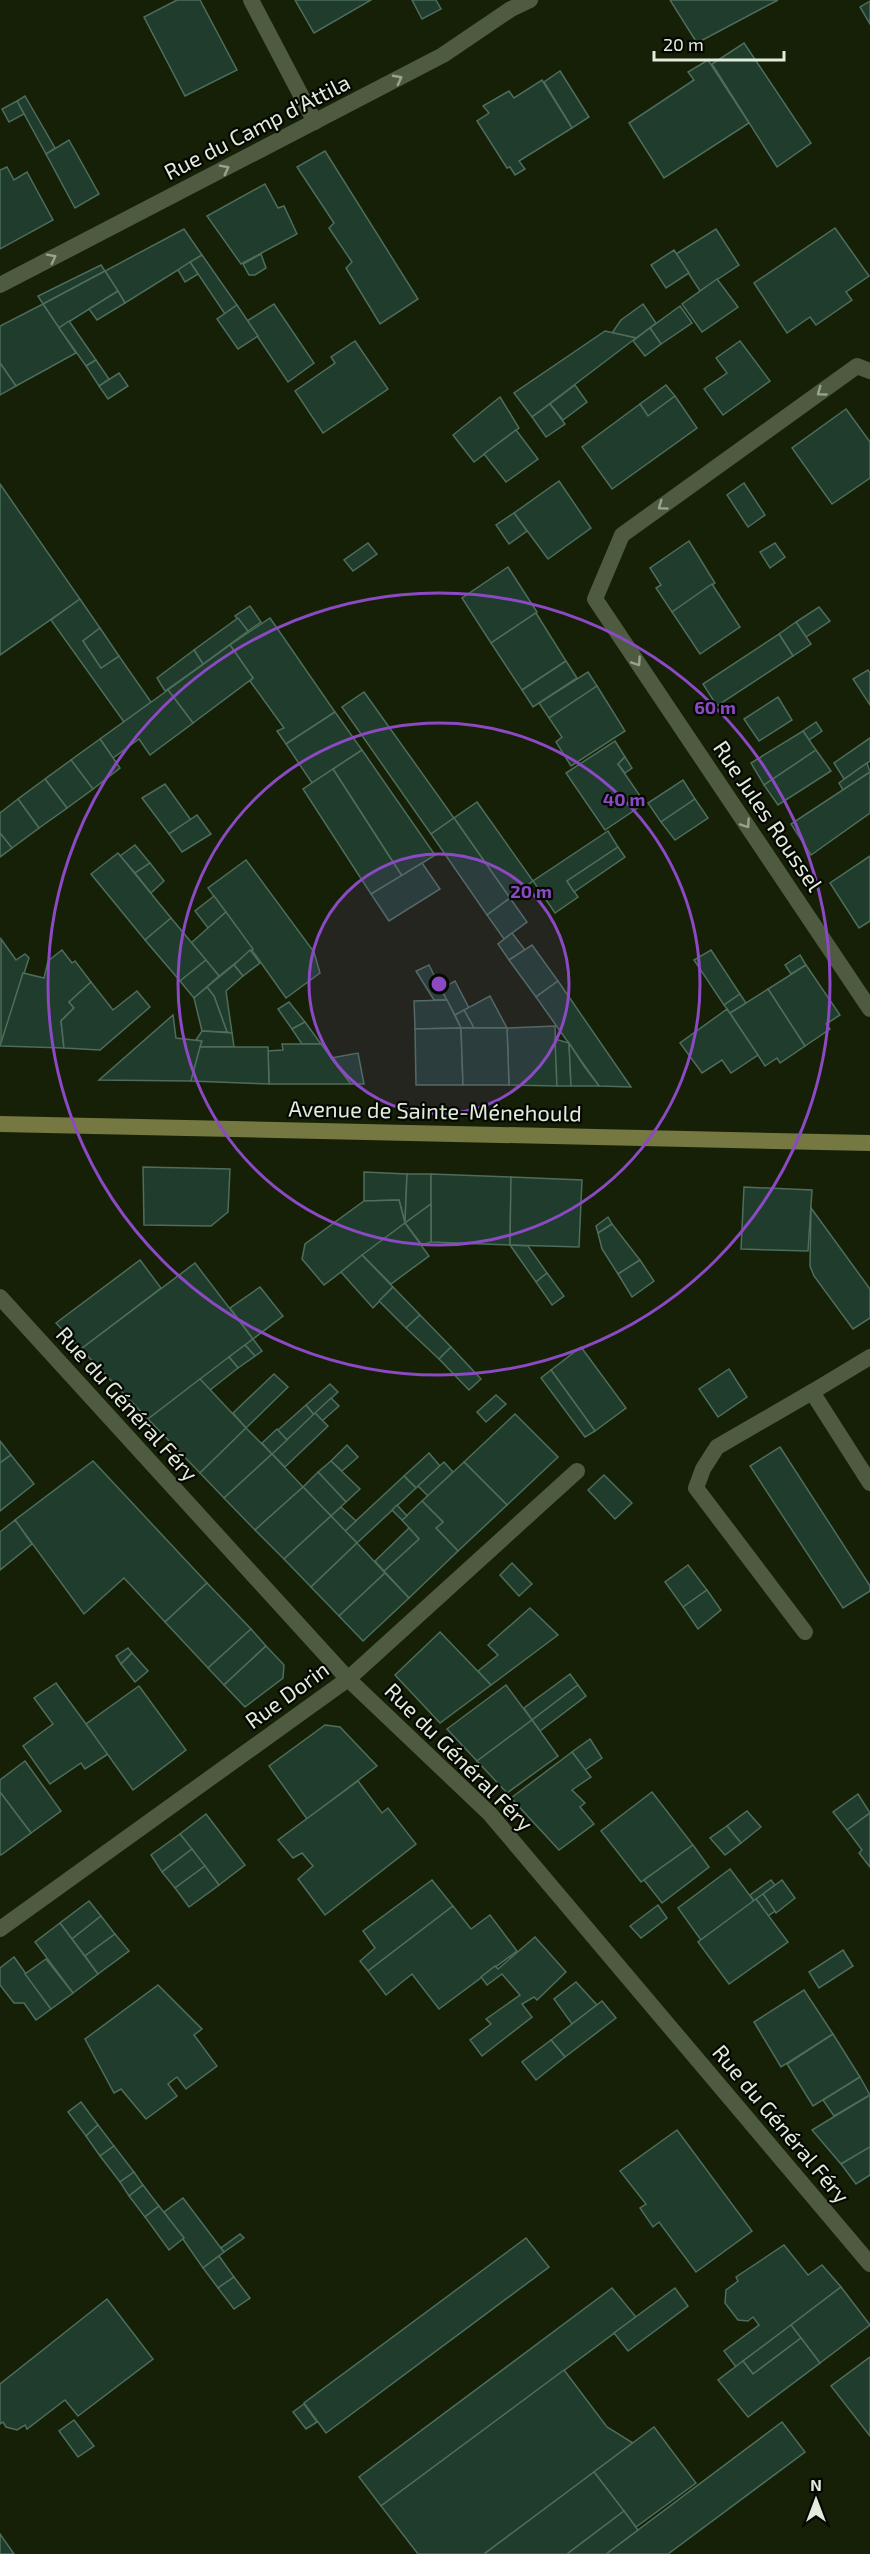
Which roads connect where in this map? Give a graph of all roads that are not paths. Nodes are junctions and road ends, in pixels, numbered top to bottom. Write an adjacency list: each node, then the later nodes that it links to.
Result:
1 (251, 0): 3 (street)
2 (530, 0): 3 (street, Rue du Camp d'Attila, one-way to 2)
3 (315, 122): 4 (street, Rue du Camp d'Attila, one-way to 3)
4 (0, 285)
5 (870, 371): 6 (street, Rue Jules Roussel, one-way to 6)
6 (870, 1009)
7 (0, 1124): 8 (main road, Avenue de Sainte-Ménehould)
8 (870, 1143)
9 (0, 1298): 15 (street, Rue du Général Féry)
10 (870, 1358): 11 (street)
11 (812, 1392): 13 (street); 14 (street)
12 (577, 1471): 15 (street, Rue Dorin)
13 (870, 1483)
14 (805, 1632)
15 (348, 1679): 16 (street, Rue Dorin); 17 (street, Rue du Général Féry)
16 (0, 1929)
17 (870, 2264)

